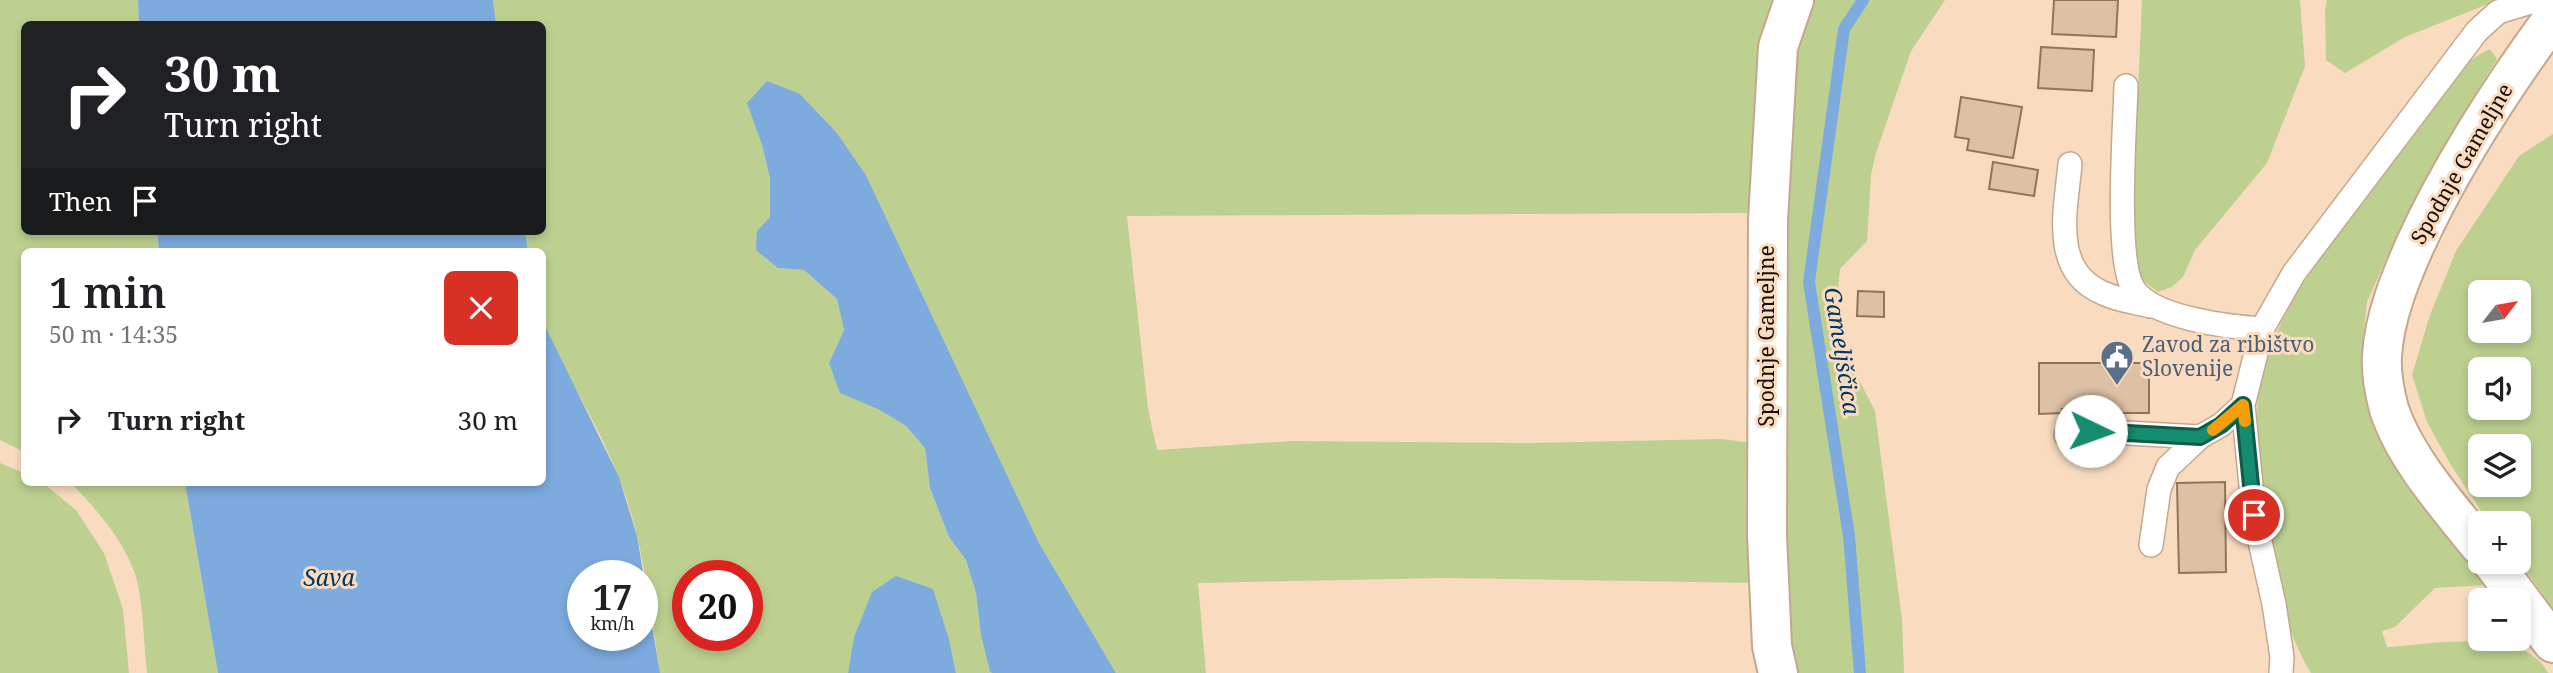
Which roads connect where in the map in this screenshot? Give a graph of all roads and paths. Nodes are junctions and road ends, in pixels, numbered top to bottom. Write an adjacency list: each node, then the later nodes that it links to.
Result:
1 (1794, 0): 15 (street, Spodnje Gameljne)
2 (2537, 0): 7 (lane)
3 (2553, 18): 11 (street, Spodnje Gameljne)
4 (2126, 86): 6 (lane)
5 (2070, 164): 6 (lane)
6 (2156, 308): 7 (lane)
7 (2262, 329): 8 (lane)
8 (2243, 405): 10 (lane); 16 (lane)
9 (2066, 435): 10 (lane)
10 (2200, 437): 12 (lane)
11 (2468, 530)
12 (2151, 545)
13 (2501, 574): 14 (street)
14 (2553, 643)
15 (1778, 673)
16 (2281, 673)

